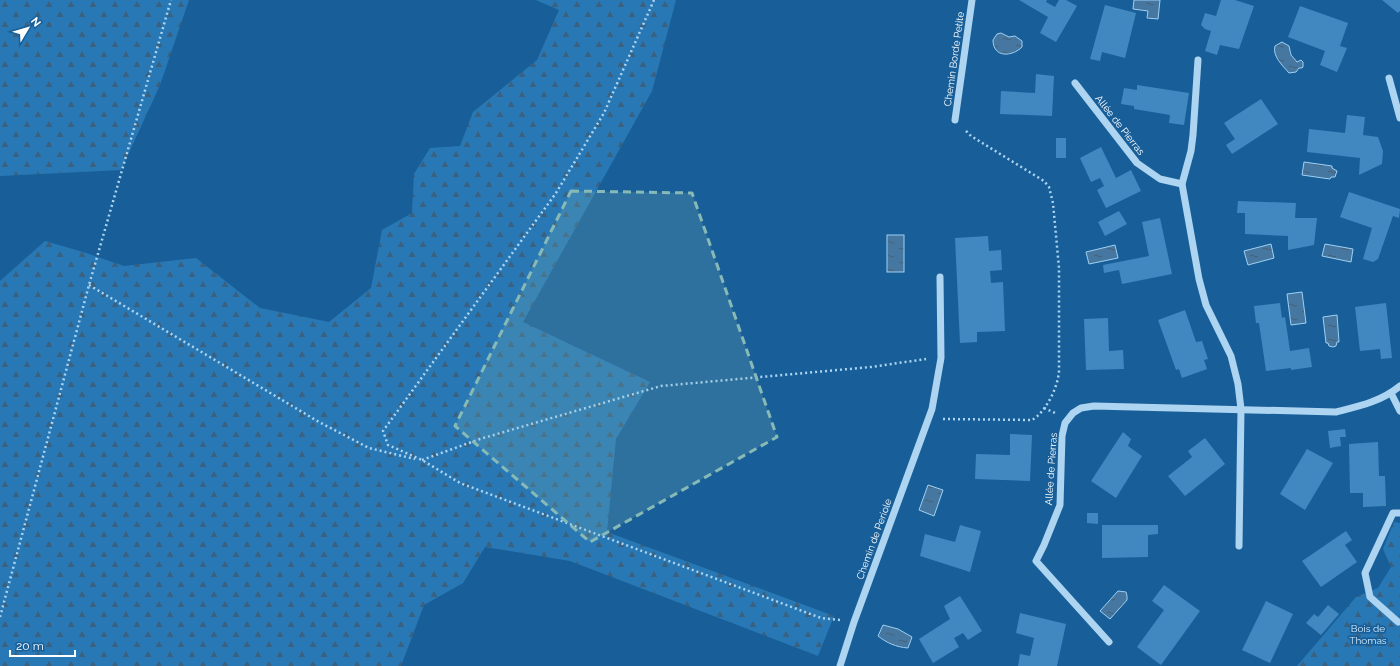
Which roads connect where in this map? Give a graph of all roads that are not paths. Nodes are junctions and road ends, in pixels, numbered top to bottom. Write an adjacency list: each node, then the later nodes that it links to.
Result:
1 (972, 0): 6 (street, Chemin Borde Petite)
2 (1198, 60): 7 (street)
3 (1389, 78): 5 (street)
4 (1074, 83): 7 (street, Allée de Pierras)
5 (1400, 118)
6 (955, 120)
7 (1182, 184): 11 (street)
8 (940, 277): 17 (street, Chemin de Periole)
9 (1400, 386): 10 (street, Allée de Pierras)
10 (1390, 393): 11 (street, Allée de Pierras); 12 (street)
11 (1241, 409): 14 (street); 16 (street, Allée de Pierras)
12 (1400, 411)
13 (1400, 513): 15 (street)
14 (1239, 546)
15 (1398, 622)
16 (1109, 642)
17 (840, 666)

